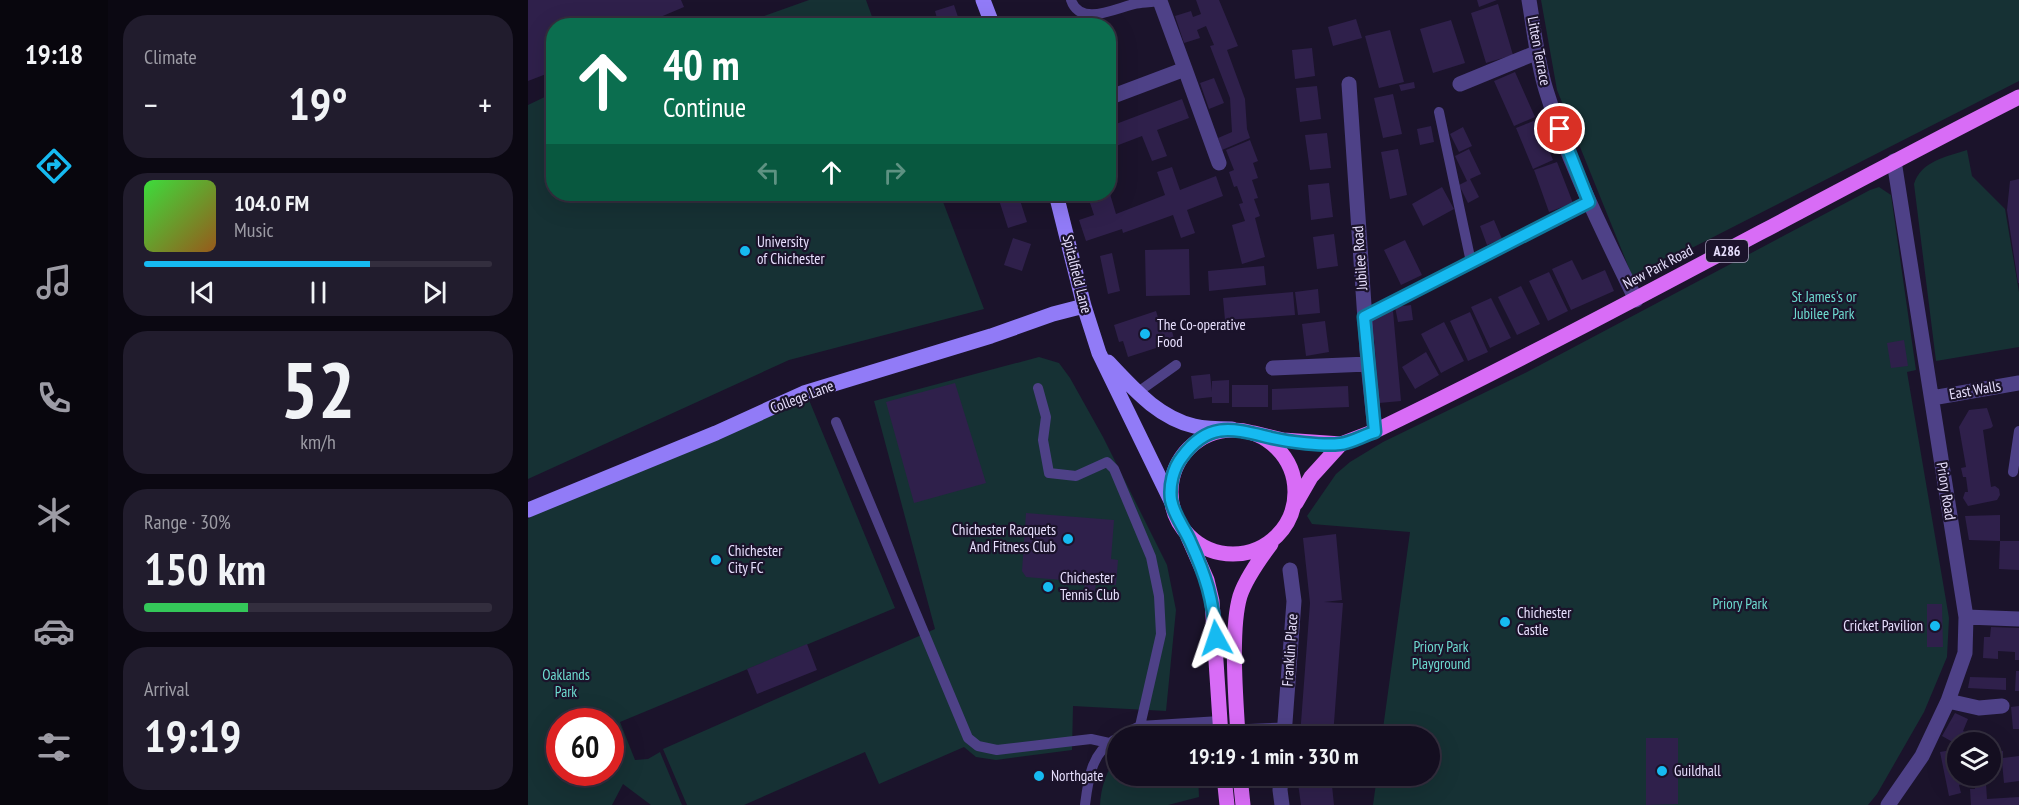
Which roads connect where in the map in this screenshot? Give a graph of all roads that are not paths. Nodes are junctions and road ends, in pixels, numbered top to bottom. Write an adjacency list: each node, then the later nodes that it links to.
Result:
1 (983, 0): 5 (street)
2 (1071, 0): 4 (lane)
3 (1529, 0): 6 (street, Litten Terrace)
4 (1161, 1): 7 (street)
5 (990, 18)
6 (1538, 52): 9 (street); 16 (street, Litten Terrace)
7 (1185, 69): 10 (street); 14 (street)
8 (1349, 84): 20 (street, Jubilee Road)
9 (1460, 84)
10 (1116, 95)
11 (2019, 97): 13 (main road, New Park Road / A286)
12 (1439, 112): 17 (lane)
13 (1894, 161): 18 (main road, New Park Road / A286); 28 (street, Priory Road)
14 (1219, 163)
15 (1058, 201): 19 (street, Spitalfield Lane)
16 (1589, 202): 17 (lane); 18 (street, Litten Terrace)
17 (1471, 262): 20 (lane)
18 (1636, 300): 32 (main road, New Park Road / A286)
19 (1084, 306): 21 (street, Spitalfield Lane); 38 (street, College Lane)
20 (1364, 317): 22 (street, Jubilee Road)
21 (1099, 353): 27 (street, Spitalfield Lane); 37 (street, Spitalfield Lane)
22 (1368, 364): 24 (street); 32 (street, Jubilee Road)
23 (1176, 365): 27 (lane)
24 (1273, 368)
25 (2018, 387): 28 (street, East Walls)
26 (1038, 388): 47 (lane)
27 (1138, 392): 30 (street, Spitalfield Lane)
28 (1932, 398): 43 (street, Priory Road)
29 (836, 422): 51 (lane)
30 (1232, 429): 33 (main road); 37 (main road)
31 (2019, 431): 35 (lane)
32 (1375, 432): 34 (main road, New Park Road / A286)
33 (1254, 433): 34 (main road, New Park Road / A286); 39 (main road)
34 (1341, 444): 39 (main road, New Park Road / A286)
35 (2018, 445): 36 (lane)
36 (2013, 472)
37 (1171, 501): 41 (main road)
38 (528, 510)
39 (1292, 512): 40 (main road)
40 (1282, 530): 41 (main road); 49 (main road)
41 (1187, 534): 48 (main road)
42 (1290, 570): 50 (street, Franklin Place)
43 (1966, 618): 44 (street); 45 (street, Priory Road)
44 (2019, 619)
45 (1948, 701): 46 (street); 60 (street, Priory Road)
46 (2002, 706)
47 (1140, 726)
48 (1220, 726)
49 (1238, 726)
50 (1285, 726)
51 (1107, 739)
52 (1107, 747): 56 (lane)
53 (1225, 786): 57 (main road)
54 (1241, 786): 58 (main road)
55 (1281, 786): 59 (street)
56 (1085, 805)
57 (1227, 805)
58 (1243, 805)
59 (1282, 805)
60 (1888, 805)

